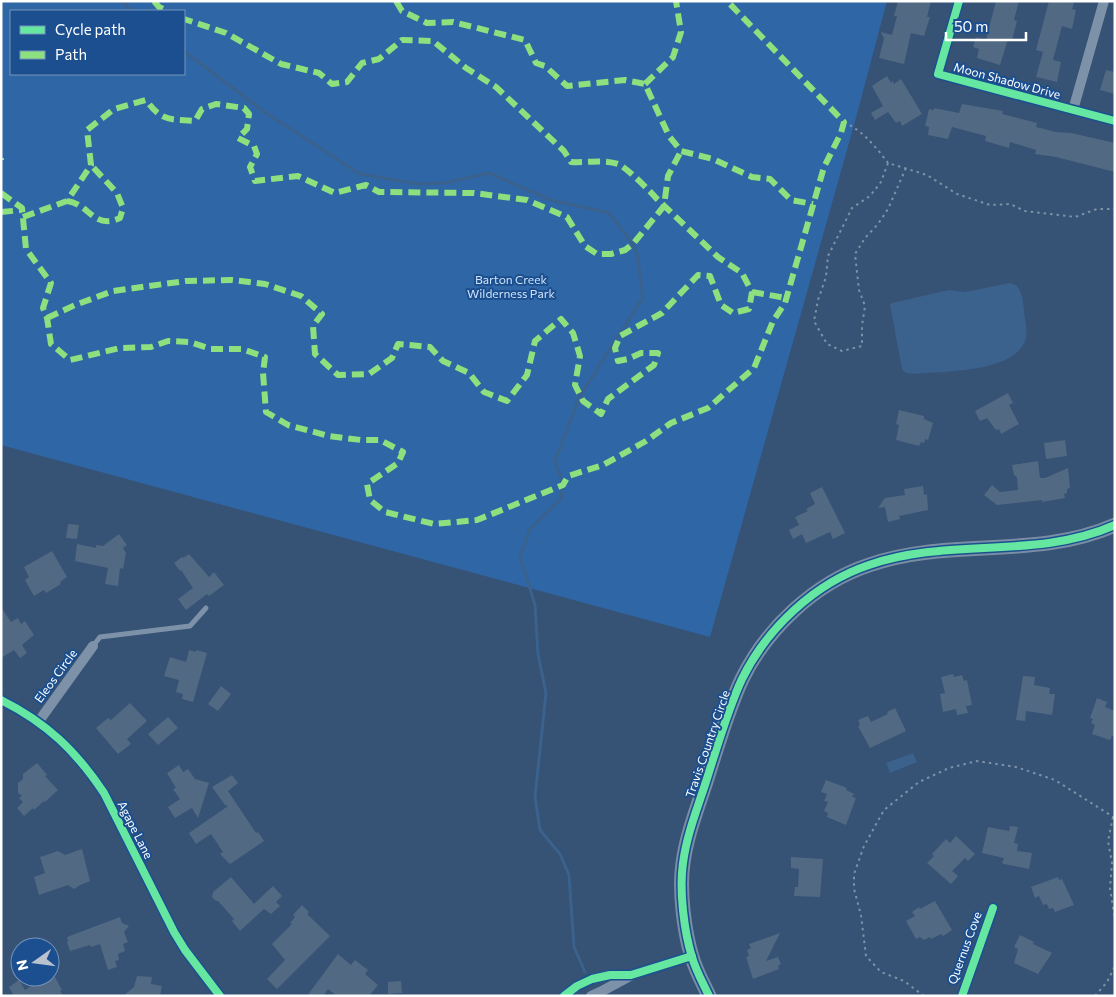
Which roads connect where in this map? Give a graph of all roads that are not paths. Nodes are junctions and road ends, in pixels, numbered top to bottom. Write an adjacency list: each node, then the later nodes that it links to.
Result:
1 (959, 1): 3 (street, Moon Shadow Drive)
2 (1104, 1): 3 (street)
3 (1074, 110): 4 (street, Moon Shadow Drive)
4 (1115, 122)
5 (1115, 524): 11 (street, Travis Country Circle)
6 (206, 608): 7 (lane)
7 (93, 646): 9 (street, Eleos Circle)
8 (1, 700): 9 (street, Agape Lane)
9 (39, 721): 13 (street, Agape Lane)
10 (993, 908): 17 (street, Quernus Cove)
11 (692, 956): 12 (street); 16 (street, Travis Country Circle)
12 (631, 975): 14 (street); 15 (street)
13 (220, 996)
14 (564, 996)
15 (591, 996)
16 (709, 996)
17 (962, 996)

